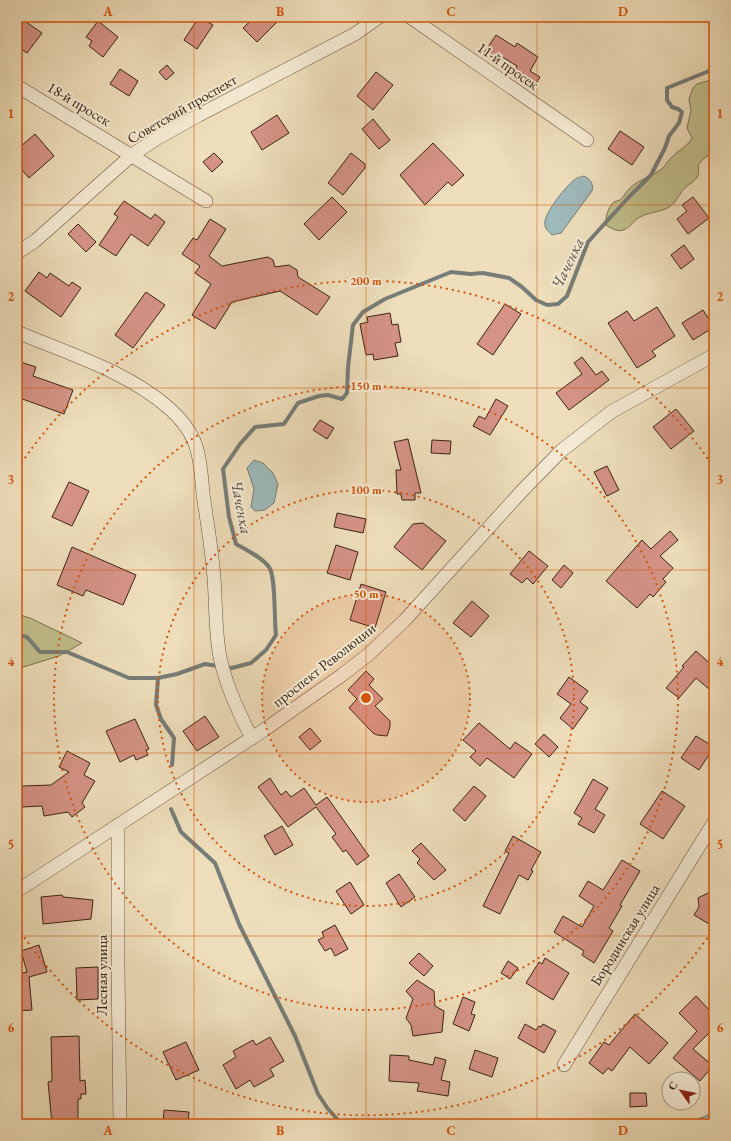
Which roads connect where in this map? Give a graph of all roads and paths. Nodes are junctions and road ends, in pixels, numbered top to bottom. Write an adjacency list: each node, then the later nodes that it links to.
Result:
1 (378, 17): 5 (street, Советский проспект)
2 (410, 17): 4 (street, 11-й просек)
3 (17, 86): 5 (street, 18-й просек)
4 (586, 140)
5 (132, 155): 6 (street, 18-й просек); 7 (street, Советский проспект)
6 (206, 201)
7 (17, 253)
8 (17, 332): 10 (street)
9 (714, 356): 10 (street, проспект Революции)
10 (252, 738): 12 (street, проспект Революции)
11 (714, 822): 14 (street, Бородинская улица)
12 (118, 826): 13 (street, проспект Революции); 15 (street, Лесная улица)
13 (17, 891)
14 (564, 1065)
15 (120, 1124)

